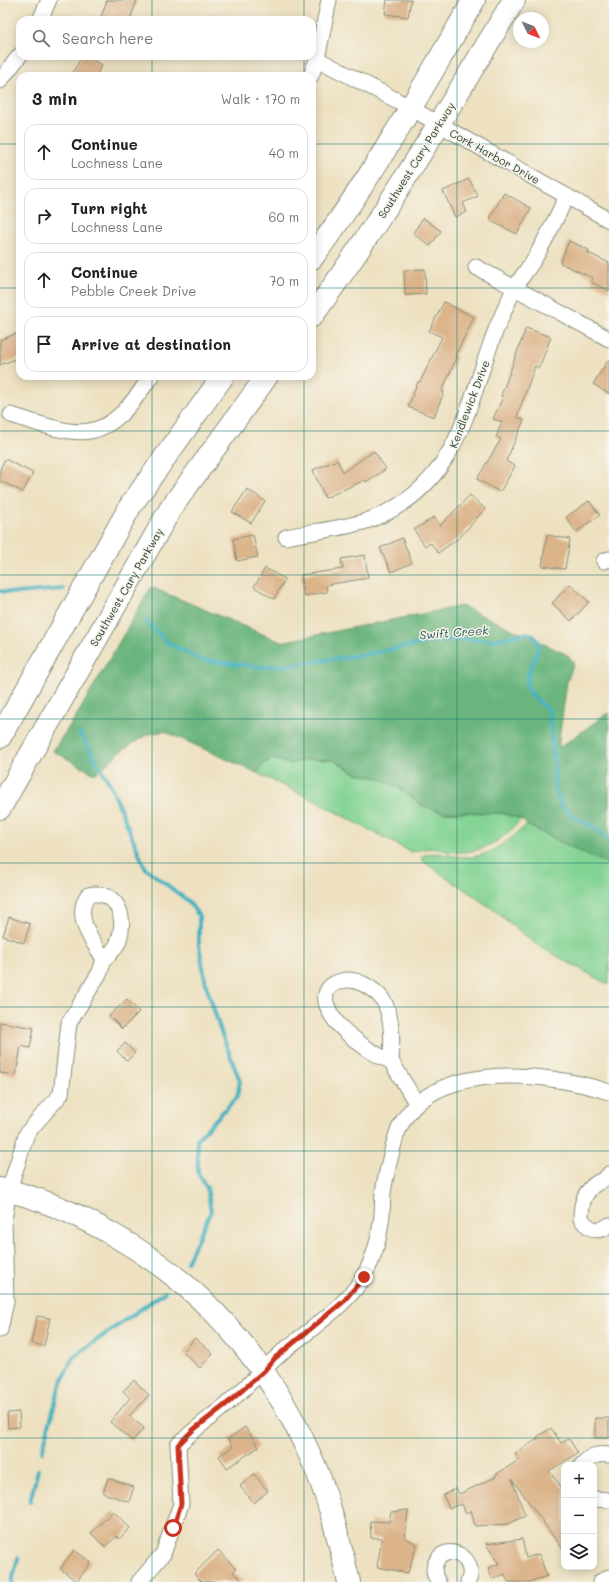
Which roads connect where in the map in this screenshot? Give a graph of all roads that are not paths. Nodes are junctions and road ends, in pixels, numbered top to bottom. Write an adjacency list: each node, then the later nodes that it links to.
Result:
1 (49, 0): 5 (street)
2 (329, 0): 7 (street)
3 (474, 0): 10 (main road)
4 (514, 0): 11 (main road, Southwest Cary Parkway)
5 (42, 16)
6 (16, 59): 9 (street)
7 (317, 59): 8 (street); 10 (street, Cork Harbor Drive)
8 (312, 72)
9 (0, 81)
10 (410, 108): 11 (street, Cork Harbor Drive); 14 (main road)
11 (438, 124): 12 (street, Cork Harbor Drive); 17 (main road, Southwest Cary Parkway)
12 (567, 196): 13 (street, Cork Harbor Drive); 16 (street, Kendlewick Drive)
13 (609, 220)
14 (316, 253)
15 (476, 267): 16 (street)
16 (515, 288): 18 (street); 23 (street, Kendlewick Drive)
17 (316, 310)
18 (609, 339)
19 (149, 380): 22 (street)
20 (220, 380): 24 (main road)
21 (264, 380): 25 (main road, Southwest Cary Parkway)
22 (11, 415)
23 (286, 537)
24 (0, 737)
25 (0, 808)
26 (104, 959): 31 (street)
27 (391, 1060): 27 (street); 29 (street)
28 (609, 1092): 29 (street)
29 (417, 1104): 34 (street)
30 (608, 1178): 32 (street)
31 (4, 1190): 33 (street); 34 (main road)
32 (609, 1225)
33 (0, 1330)
34 (264, 1371): 40 (street); 41 (main road)
35 (609, 1455): 36 (street)
36 (586, 1462)
37 (597, 1499): 38 (street)
38 (609, 1500)
39 (609, 1578): 44 (street)
40 (139, 1582)
41 (349, 1582)
42 (438, 1582): 43 (street)
43 (468, 1582)
44 (600, 1582)

